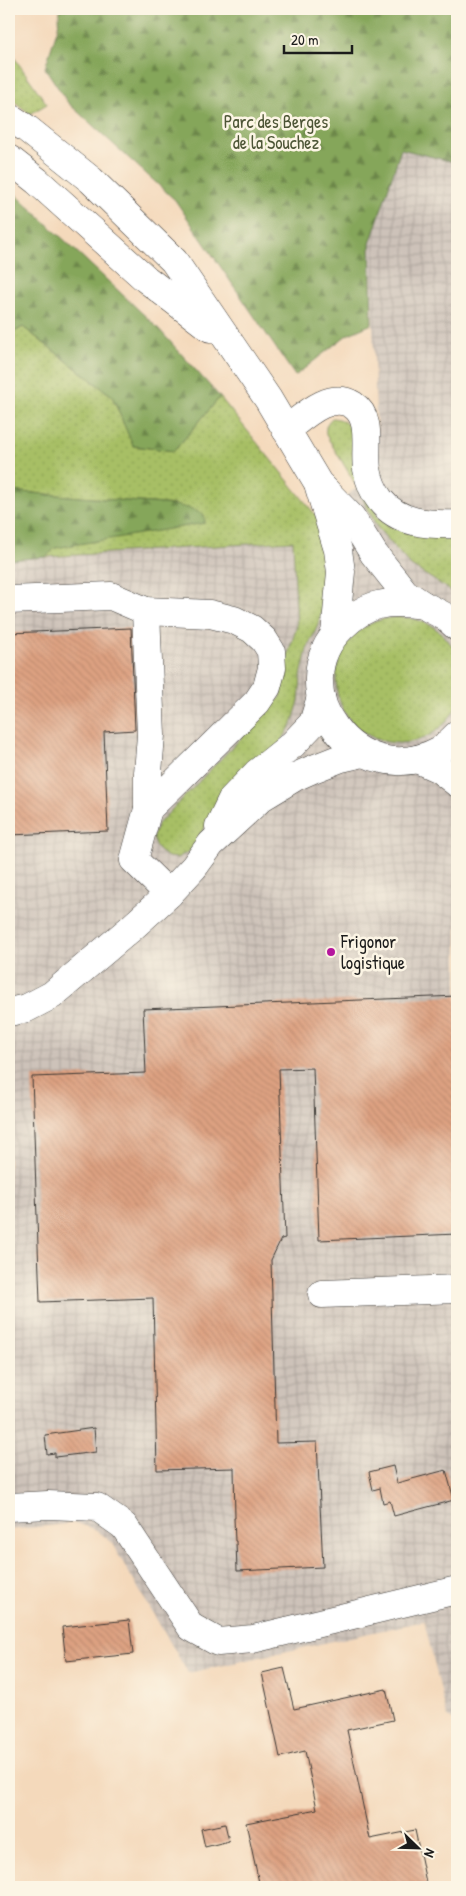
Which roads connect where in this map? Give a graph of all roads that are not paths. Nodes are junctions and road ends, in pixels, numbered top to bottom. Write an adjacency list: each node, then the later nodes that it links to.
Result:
1 (9, 117): 3 (main road)
2 (9, 138): 3 (main road)
3 (58, 155): 5 (main road)
4 (9, 159): 5 (main road)
5 (227, 341): 6 (main road)
6 (286, 430): 7 (main road); 8 (main road)
7 (318, 483): 11 (main road); 12 (main road)
8 (457, 524)
9 (9, 600): 10 (main road)
10 (146, 611): 18 (main road); 18 (main road)
11 (446, 617): 12 (main road)
12 (335, 634): 13 (main road)
13 (321, 697): 15 (main road); 19 (main road)
14 (457, 735): 16 (main road)
15 (363, 753): 16 (main road); 19 (main road)
16 (417, 759): 17 (main road)
17 (457, 783)
18 (148, 809): 20 (main road)
19 (211, 844): 20 (main road)
20 (169, 894): 21 (main road)
21 (9, 1012)
22 (457, 1289): 23 (main road)
23 (322, 1294)
24 (9, 1506): 25 (main road)
25 (457, 1590)

